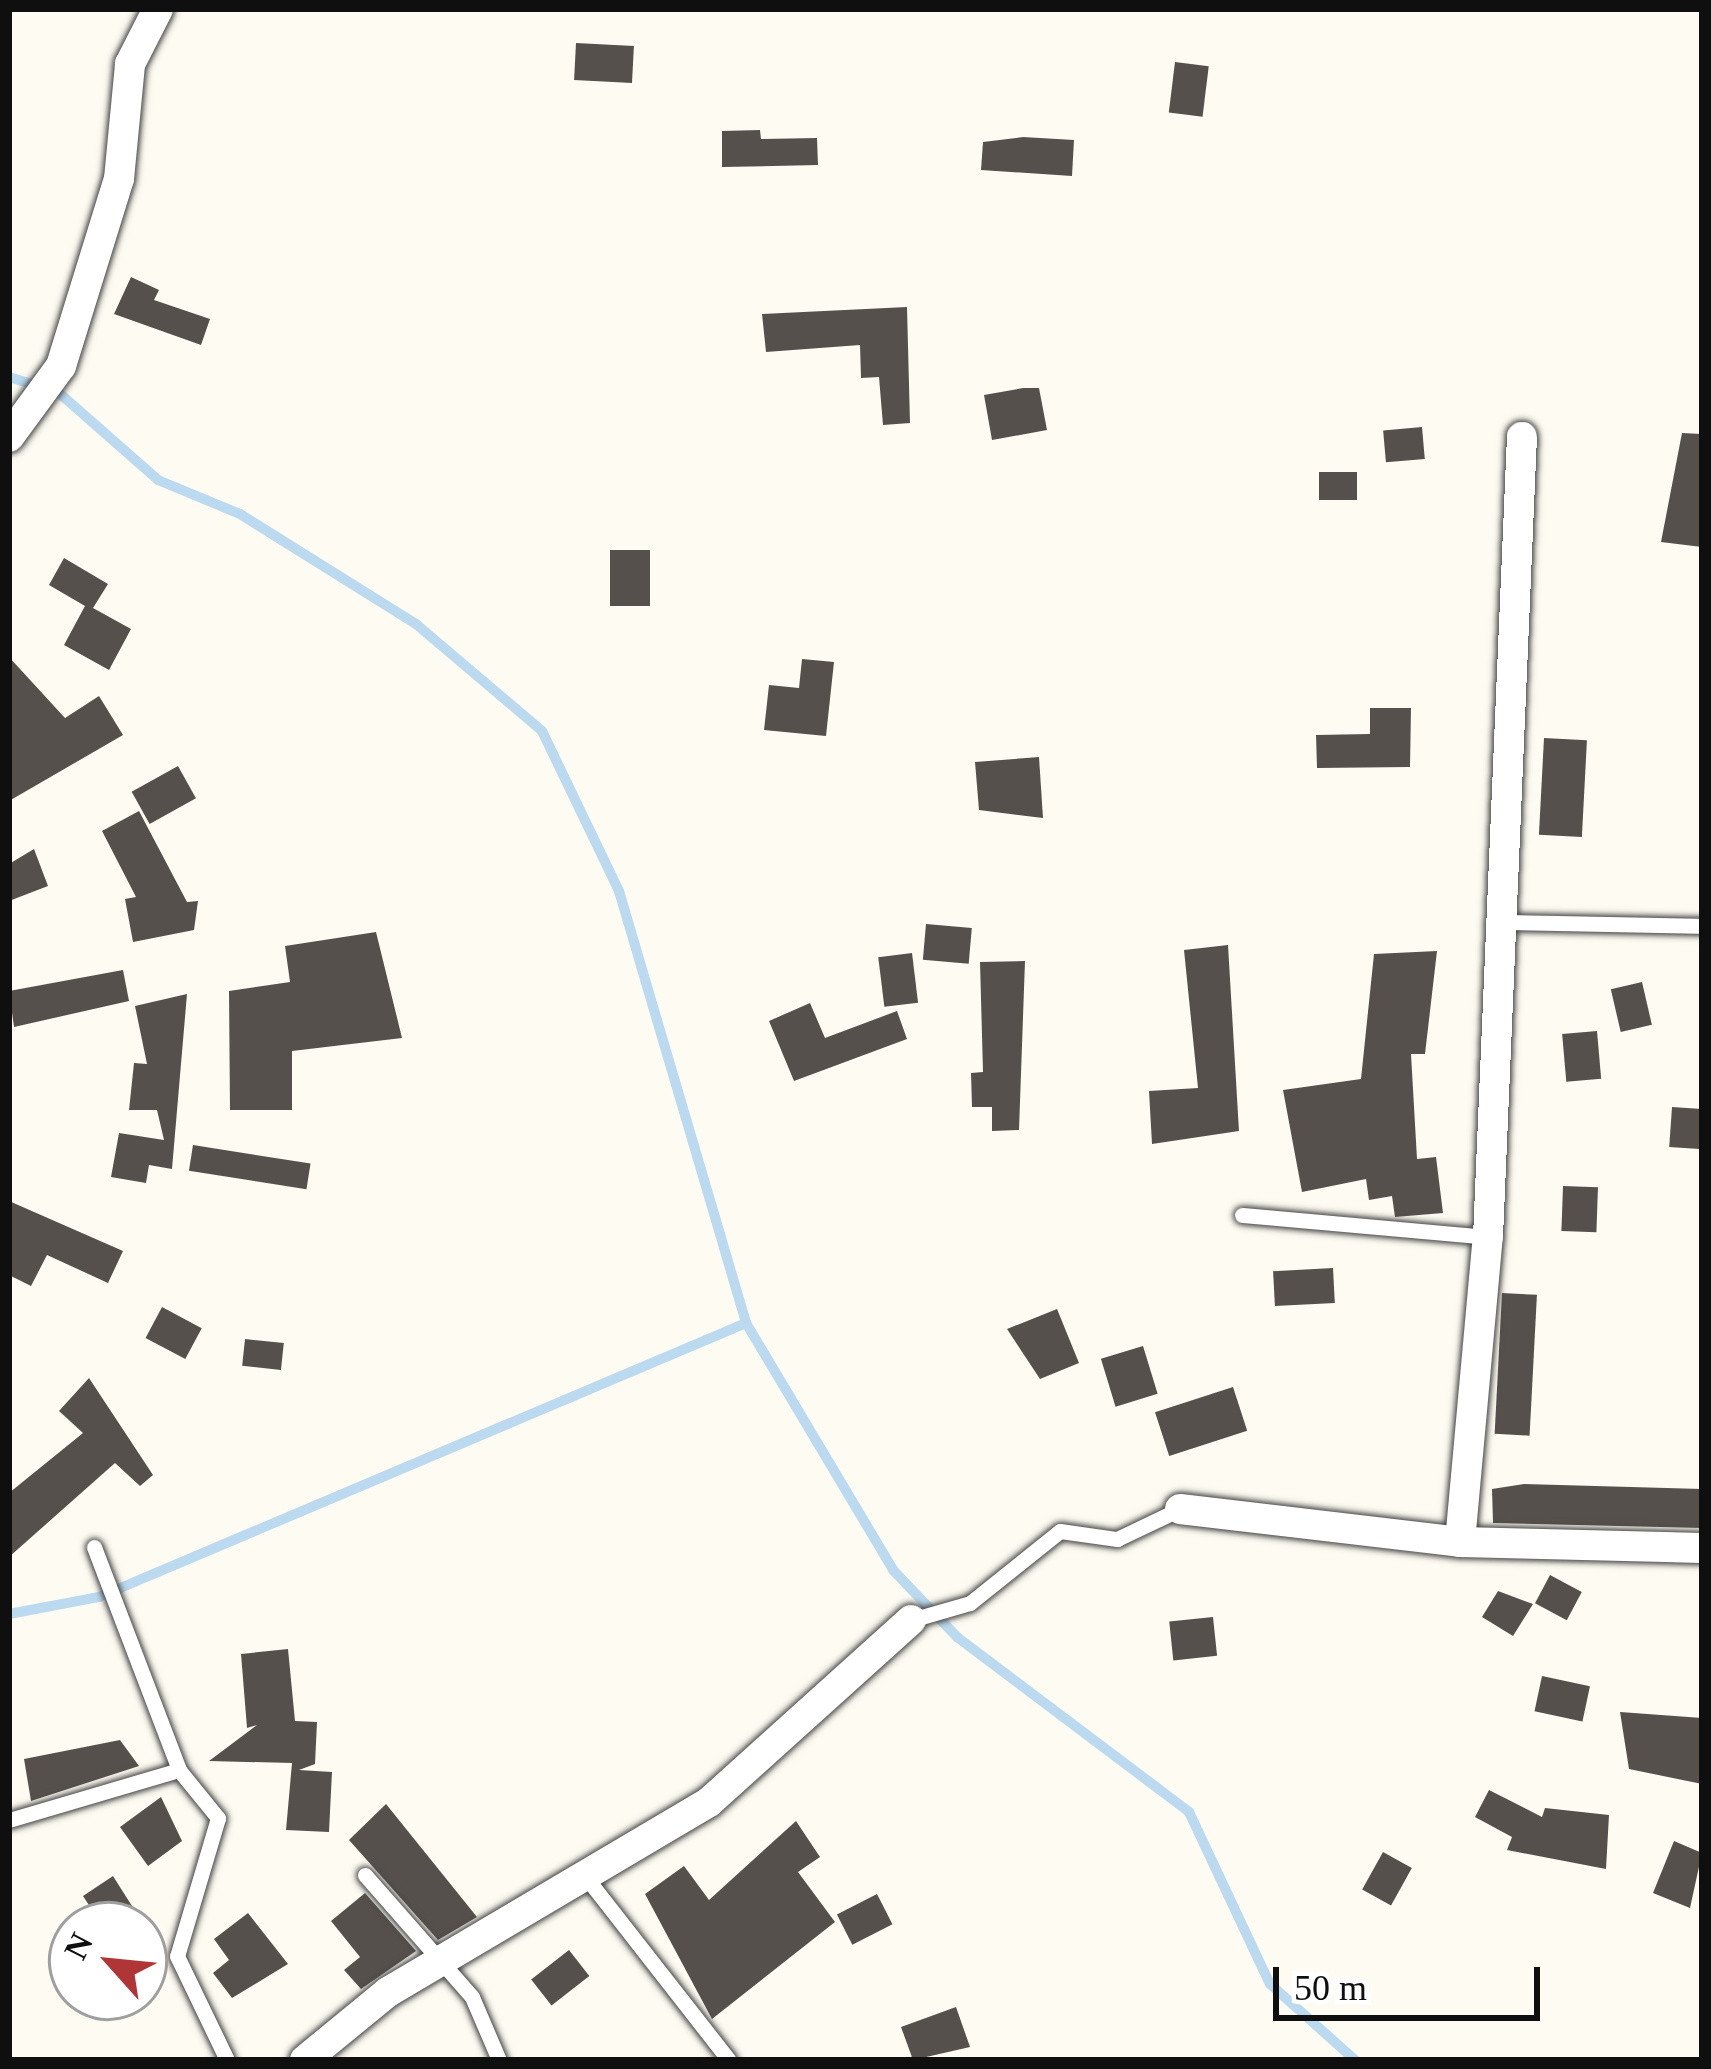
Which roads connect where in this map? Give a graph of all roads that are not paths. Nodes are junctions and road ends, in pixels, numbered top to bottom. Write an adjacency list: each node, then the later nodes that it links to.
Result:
1 (158, 9): 2 (street)
2 (9, 437)
3 (1522, 437): 4 (street)
4 (1502, 922): 5 (lane); 7 (street)
5 (1702, 926)
6 (1242, 1215): 7 (lane)
7 (1488, 1237): 9 (street)
8 (1180, 1509): 9 (street); 12 (lane)
9 (1460, 1542): 11 (street)
10 (94, 1547): 13 (lane)
11 (1702, 1548)
12 (910, 1620): 16 (street)
13 (179, 1770): 14 (lane); 18 (lane)
14 (9, 1820)
15 (365, 1875): 17 (lane)
16 (585, 1876): 17 (street); 21 (lane)
17 (436, 1964): 19 (street); 20 (lane)
18 (226, 2060)
19 (304, 2060)
20 (500, 2060)
21 (729, 2060)

